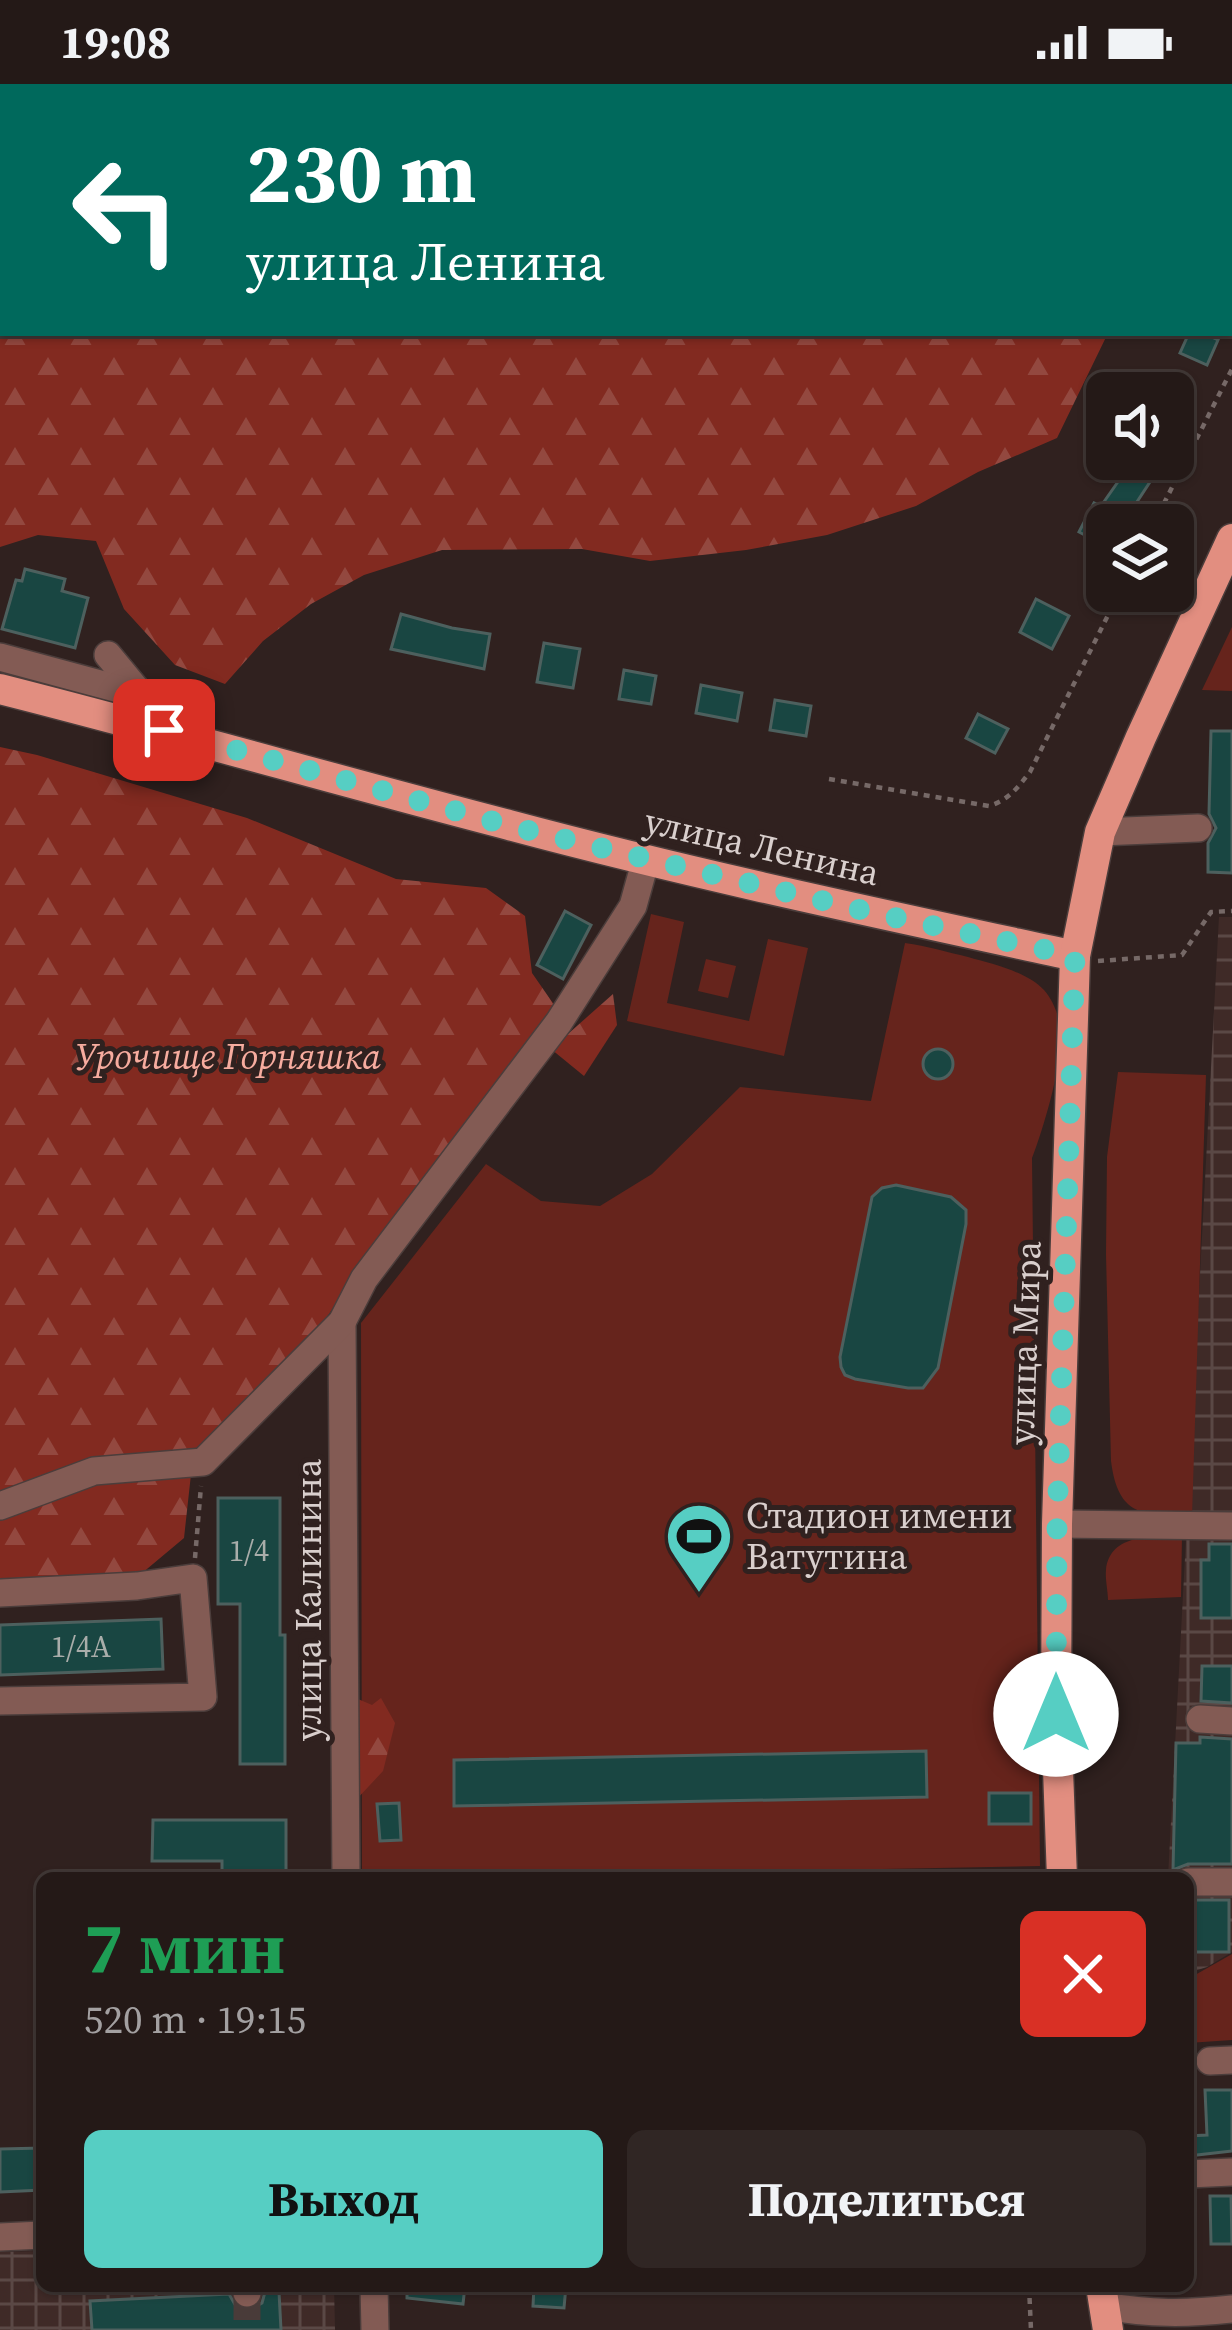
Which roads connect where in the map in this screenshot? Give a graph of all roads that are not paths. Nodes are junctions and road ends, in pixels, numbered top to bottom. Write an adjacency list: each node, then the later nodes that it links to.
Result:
1 (1232, 539): 8 (main road)
2 (108, 655): 5 (street)
3 (0, 657): 5 (street)
4 (0, 688): 6 (main road, улица Ленина)
5 (141, 695): 6 (street)
6 (205, 741): 9 (main road, улица Ленина)
7 (1198, 828): 8 (street)
8 (1100, 832): 10 (main road)
9 (646, 859): 10 (main road, улица Ленина); 11 (street)
10 (1075, 956): 13 (main road, улица Мира)
11 (342, 1322): 12 (street); 19 (street, улица Калинина)
12 (0, 1506)
13 (1057, 1524): 14 (street); 20 (main road, улица Мира)
14 (1232, 1526)
15 (0, 1593): 16 (street)
16 (0, 1701)
17 (1200, 1719): 18 (street)
18 (1232, 1721)
19 (346, 1872)
20 (1062, 1872)
21 (1194, 1882): 22 (street)
22 (1232, 1882)
23 (1232, 2171): 24 (street)
24 (1194, 2174)
25 (36, 2235): 26 (street)
26 (0, 2236)
27 (374, 2292): 31 (street)
28 (1105, 2307): 30 (street)
29 (1232, 2309): 30 (street)
30 (1183, 2322)
31 (375, 2330)

